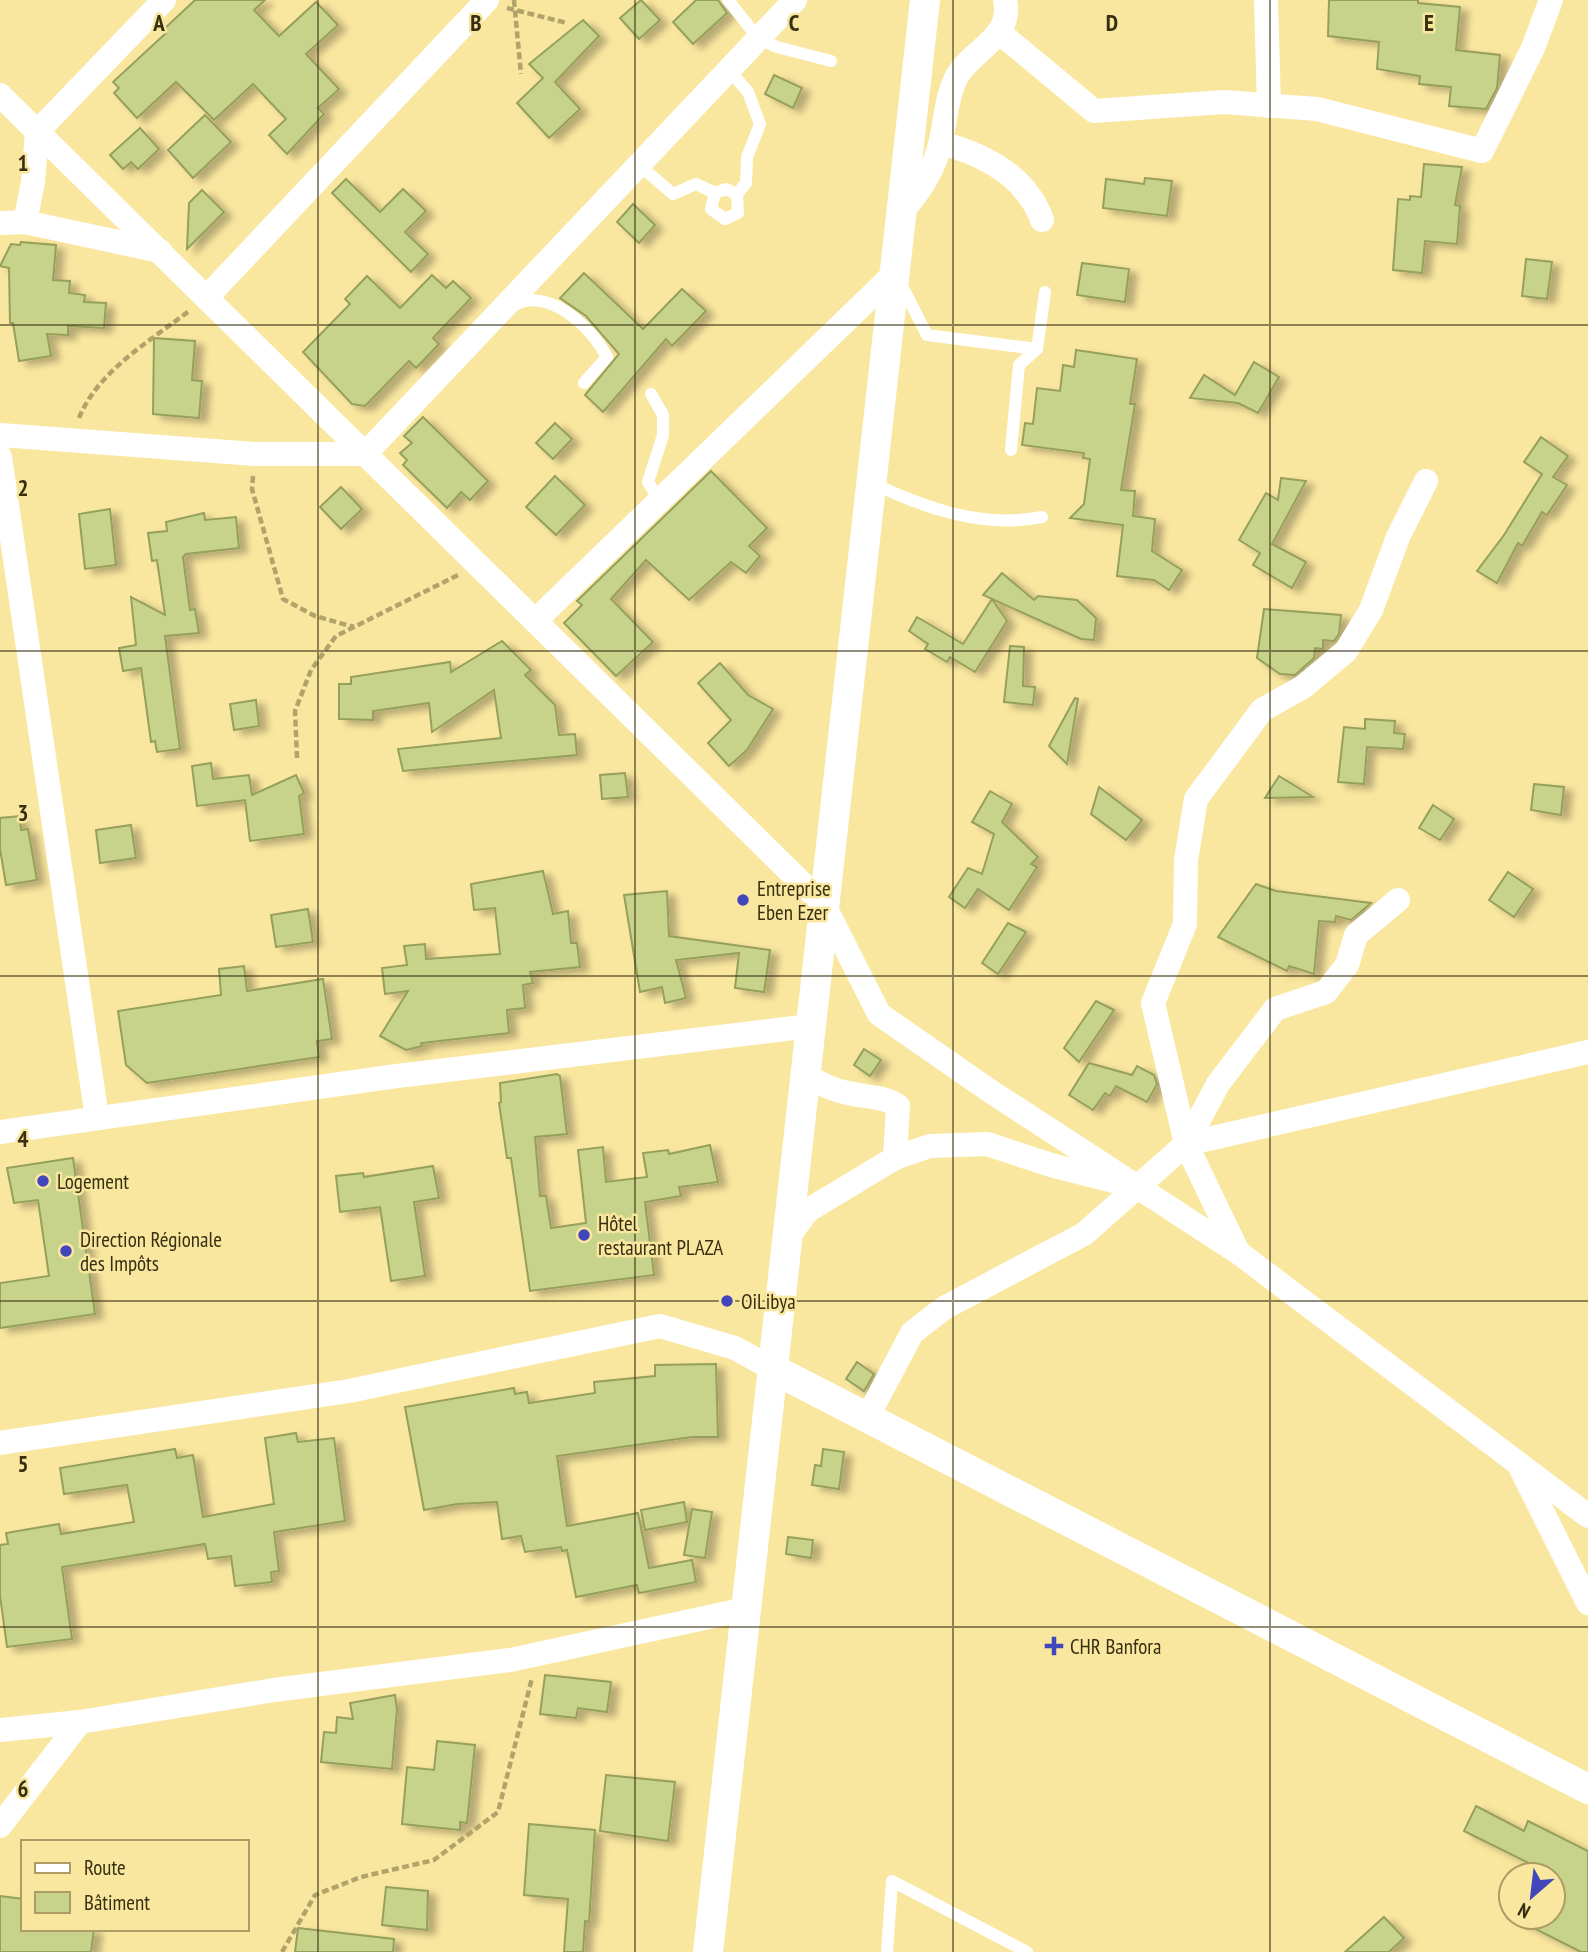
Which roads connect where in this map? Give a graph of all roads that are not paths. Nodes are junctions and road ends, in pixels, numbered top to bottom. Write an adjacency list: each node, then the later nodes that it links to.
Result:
1 (163, 0): 15 (street)
2 (728, 0): 10 (lane)
3 (795, 0): 10 (street)
4 (925, 0): 20 (street)
5 (1266, 0): 14 (street)
6 (1551, 0): 14 (street)
7 (1004, 2): 9 (street)
8 (485, 3): 27 (street)
9 (1000, 33): 14 (street); 16 (street)
10 (758, 38): 11 (lane); 12 (street)
11 (831, 61)
12 (729, 69): 17 (street); 19 (lane)
13 (0, 96): 15 (street)
14 (1269, 106)
15 (37, 132): 22 (street); 24 (street)
16 (941, 143): 20 (street); 21 (street)
17 (639, 165): 18 (lane); 28 (street)
18 (715, 193): 19 (lane); 19 (lane)
19 (737, 194)
20 (900, 214): 25 (street)
21 (1042, 220)
22 (25, 222): 23 (street); 24 (street)
23 (0, 223)
24 (160, 251): 27 (street)
25 (895, 272): 29 (lane); 37 (street); 38 (street)
26 (1045, 292): 29 (lane)
27 (206, 298): 34 (street)
28 (495, 317): 30 (lane); 34 (street)
29 (1037, 349): 33 (lane)
30 (584, 383)
31 (651, 394): 38 (lane)
32 (0, 435): 34 (street)
33 (1011, 450)
34 (365, 454): 41 (street)
35 (0, 457): 40 (street)
36 (1426, 481): 49 (street)
37 (870, 482): 39 (lane); 43 (street)
38 (659, 500): 41 (street)
39 (1042, 517)
40 (8, 558): 47 (street)
41 (535, 621): 43 (street)
42 (1398, 900): 49 (street)
43 (824, 905): 44 (street); 51 (street)
44 (810, 1026): 46 (street); 47 (street)
45 (1588, 1052): 49 (street)
46 (805, 1074): 50 (street); 52 (street)
47 (97, 1118): 48 (street)
48 (0, 1132)
49 (1186, 1144): 51 (street); 53 (street)
50 (895, 1158): 51 (street); 52 (street)
51 (1136, 1186): 53 (street); 55 (street)
52 (787, 1239): 54 (street)
53 (1238, 1253): 57 (street)
54 (773, 1369): 55 (street); 56 (street); 60 (street)
55 (867, 1418): 63 (street)
56 (0, 1443)
57 (1518, 1464): 58 (street); 59 (street)
58 (1588, 1516)
59 (1588, 1603)
60 (746, 1609): 61 (street); 65 (street)
61 (80, 1722): 62 (street); 64 (street)
62 (0, 1730)
63 (1588, 1789)
64 (0, 1826)
65 (708, 1952)
66 (887, 1952): 67 (lane)
67 (1027, 1952)

